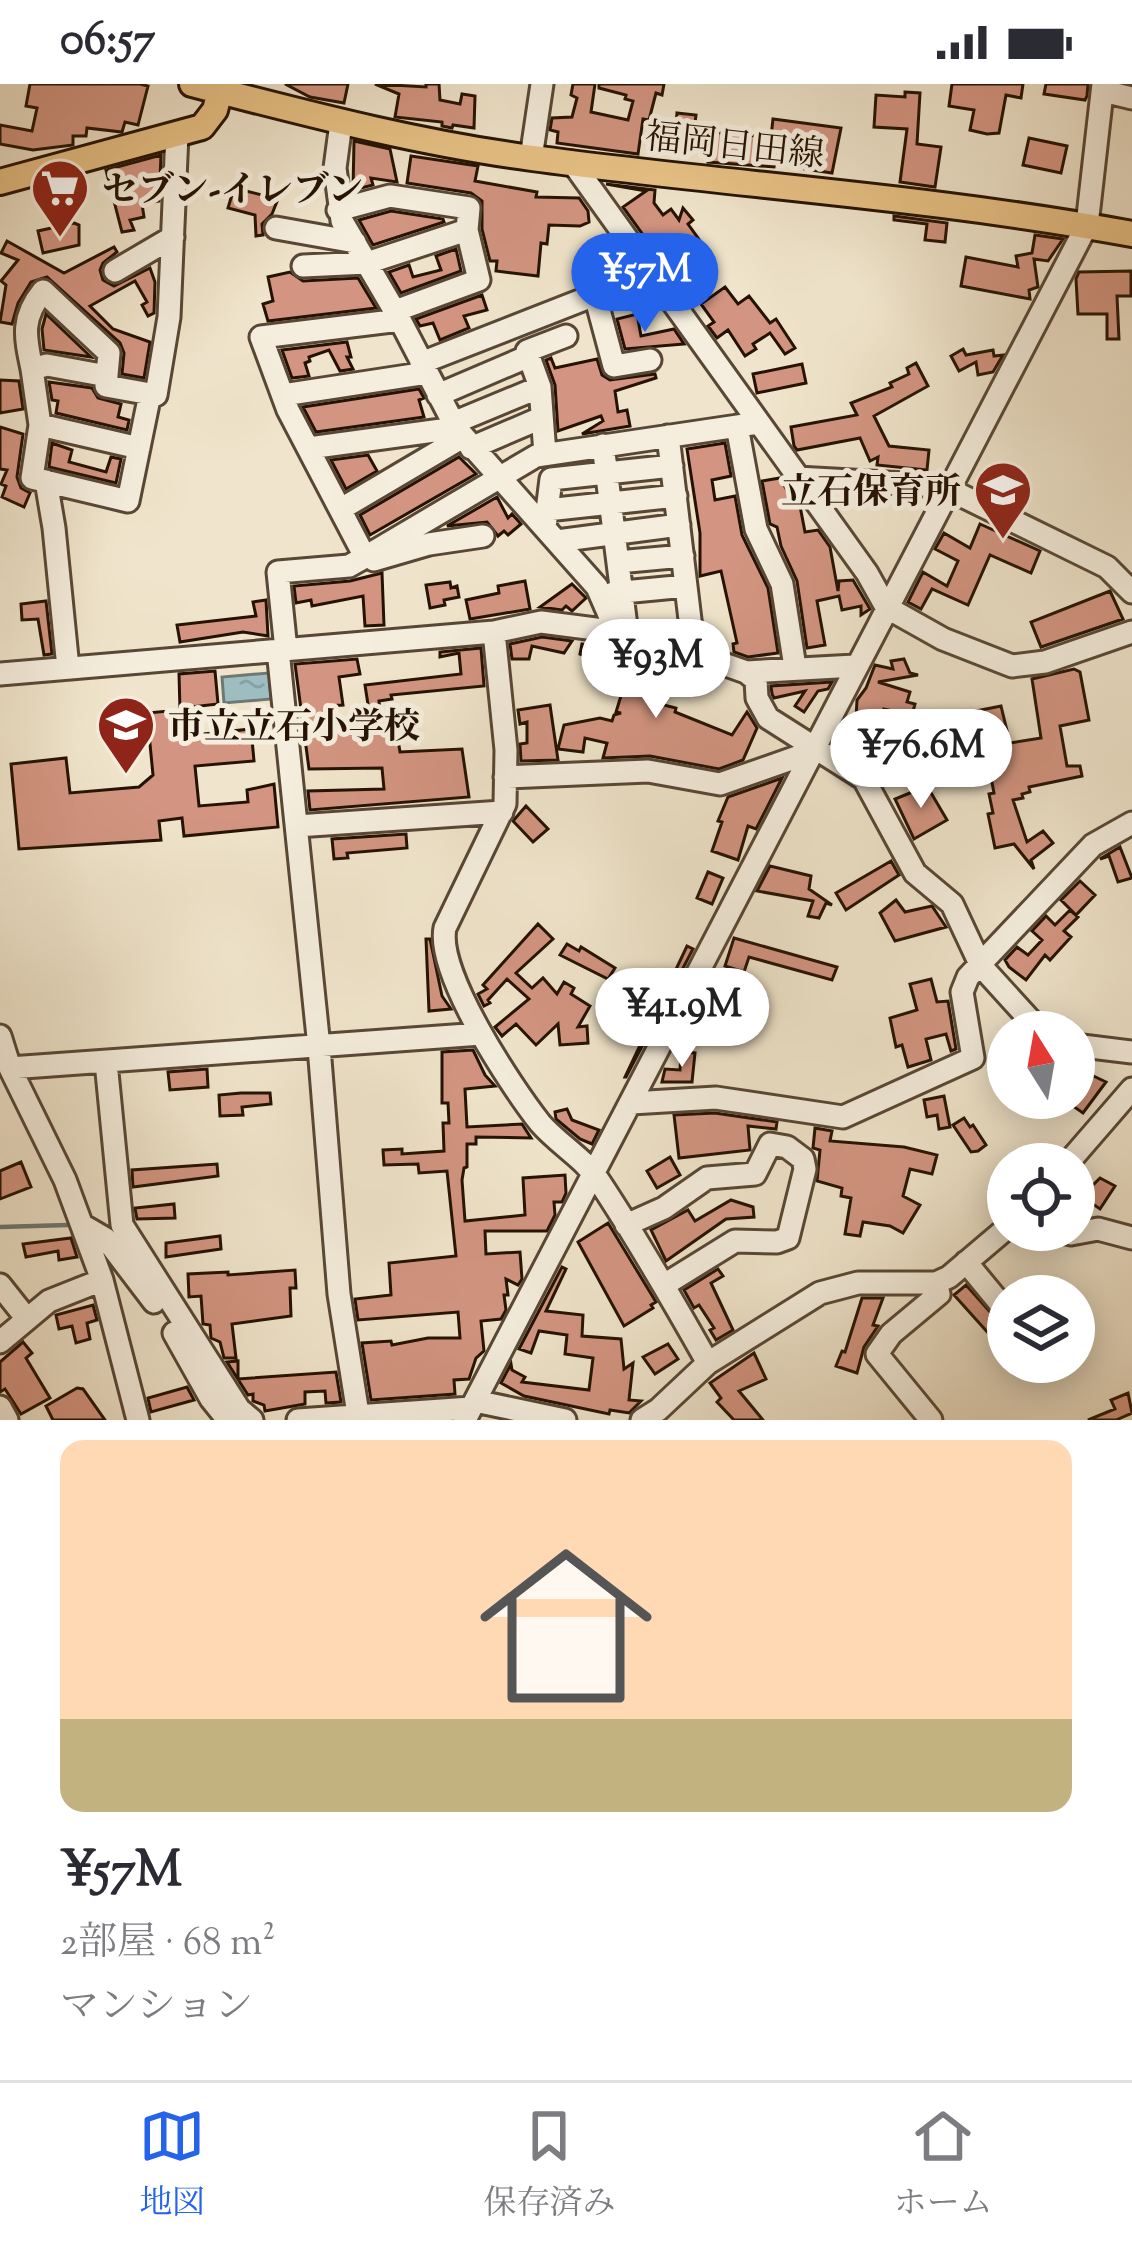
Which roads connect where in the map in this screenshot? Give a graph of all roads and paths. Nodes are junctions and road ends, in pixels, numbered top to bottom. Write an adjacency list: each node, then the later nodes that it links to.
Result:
1 (192, 84): 4 (main road, 福岡日田線)
2 (542, 84): 8 (street)
3 (1103, 88): 5 (street); 12 (street)
4 (220, 91): 6 (main road, 福岡日田線); 7 (main road)
5 (1132, 98)
6 (341, 124): 8 (main road, 福岡日田線); 11 (street)
7 (177, 134): 10 (main road); 16 (street)
8 (531, 158): 9 (main road, 福岡日田線)
9 (572, 162): 12 (main road, 福岡日田線); 21 (street)
10 (0, 182)
11 (338, 210): 14 (street); 17 (street)
12 (1087, 225): 15 (main road, 福岡日田線); 50 (street)
13 (276, 228): 17 (street)
14 (467, 230): 18 (street); 23 (street)
15 (1132, 233)
16 (172, 237): 20 (street); 31 (street)
17 (355, 242): 18 (street)
18 (367, 263): 19 (street); 23 (street)
19 (303, 266)
20 (115, 271)
21 (651, 273): 22 (street); 36 (street)
22 (595, 295): 26 (street); 27 (street)
23 (398, 316): 27 (street); 32 (street)
24 (566, 336): 25 (street)
25 (529, 356): 30 (street); 33 (street)
26 (650, 360)
27 (424, 368): 32 (street); 33 (street)
28 (32, 369): 29 (street); 29 (street); 35 (street)
29 (107, 376): 31 (street)
30 (540, 388): 34 (street); 37 (street)
31 (150, 394): 41 (street)
32 (283, 395): 42 (street)
33 (438, 395): 37 (street)
34 (541, 418): 37 (street); 43 (street)
35 (40, 425): 41 (street); 49 (street)
36 (747, 425): 38 (street); 48 (street); 71 (street)
37 (461, 434): 39 (street); 46 (street); 47 (street)
38 (668, 436): 40 (street); 44 (street)
39 (376, 439): 42 (street); 47 (street)
40 (603, 445): 43 (street); 45 (street)
41 (139, 448): 49 (street)
42 (309, 448): 53 (street)
43 (544, 454): 46 (street)
44 (672, 466): 45 (street); 51 (street)
45 (606, 473): 52 (street); 54 (street)
46 (501, 476): 54 (street); 59 (street)
47 (394, 478): 53 (street)
48 (797, 478): 50 (street); 64 (street)
49 (46, 481): 72 (street)
50 (950, 491): 62 (street); 64 (street)
51 (676, 496): 52 (street); 55 (street)
52 (610, 503): 54 (street); 56 (street)
53 (341, 509): 59 (street)
54 (550, 526): 56 (street); 63 (street)
55 (679, 526): 56 (street); 58 (street)
56 (614, 533): 60 (street)
57 (484, 536): 59 (street)
58 (683, 556): 60 (street); 61 (street)
59 (360, 561): 68 (street)
60 (618, 562): 63 (street)
61 (686, 586): 63 (street); 69 (street)
62 (1132, 592)
63 (611, 593): 67 (street)
64 (886, 607): 66 (street); 70 (street)
65 (494, 632): 67 (street); 68 (street); 76 (street)
66 (1132, 632)
67 (622, 633): 69 (street)
68 (282, 650): 72 (street); 79 (street)
69 (694, 653): 73 (street)
70 (855, 666): 71 (street); 75 (street)
71 (795, 667): 73 (street)
72 (68, 668): 74 (street)
73 (746, 672): 75 (street)
74 (0, 674)
75 (814, 751): 76 (street); 80 (street); 90 (street)
76 (506, 777): 77 (street)
77 (502, 812): 79 (street); 82 (street)
78 (1132, 824): 80 (street)
79 (297, 826): 84 (street)
80 (981, 965): 81 (street); 91 (street)
81 (1022, 1011)
82 (481, 1034): 84 (street); 94 (street)
83 (0, 1036): 88 (street)
84 (319, 1047): 87 (street); 111 (street)
85 (1095, 1048): 86 (street)
86 (1132, 1052)
87 (106, 1062): 88 (street); 116 (street)
88 (10, 1068): 95 (street)
89 (1132, 1090): 92 (street)
90 (631, 1102): 91 (street); 94 (street)
91 (790, 1108): 93 (street)
92 (1085, 1143)
93 (782, 1144): 96 (street); 104 (street)
94 (595, 1175): 96 (street); 110 (street)
95 (82, 1225): 101 (street); 115 (street)
96 (626, 1225): 104 (street)
97 (1095, 1229): 98 (street)
98 (1132, 1238)
99 (987, 1244): 100 (street)
100 (966, 1262): 102 (street); 105 (street)
101 (102, 1280): 106 (street); 114 (street)
102 (936, 1283): 108 (street); 119 (street)
103 (0, 1285): 106 (street)
104 (664, 1285): 108 (street)
105 (987, 1288)
106 (27, 1319): 107 (street)
107 (0, 1342)
108 (708, 1363): 112 (street)
109 (0, 1407): 113 (street)
110 (470, 1410): 111 (street); 118 (street)
111 (358, 1414): 117 (street)
112 (653, 1417)
113 (7, 1420)
114 (138, 1420)
115 (228, 1420)
116 (252, 1420)
117 (298, 1420)
118 (566, 1420)
119 (931, 1420)

